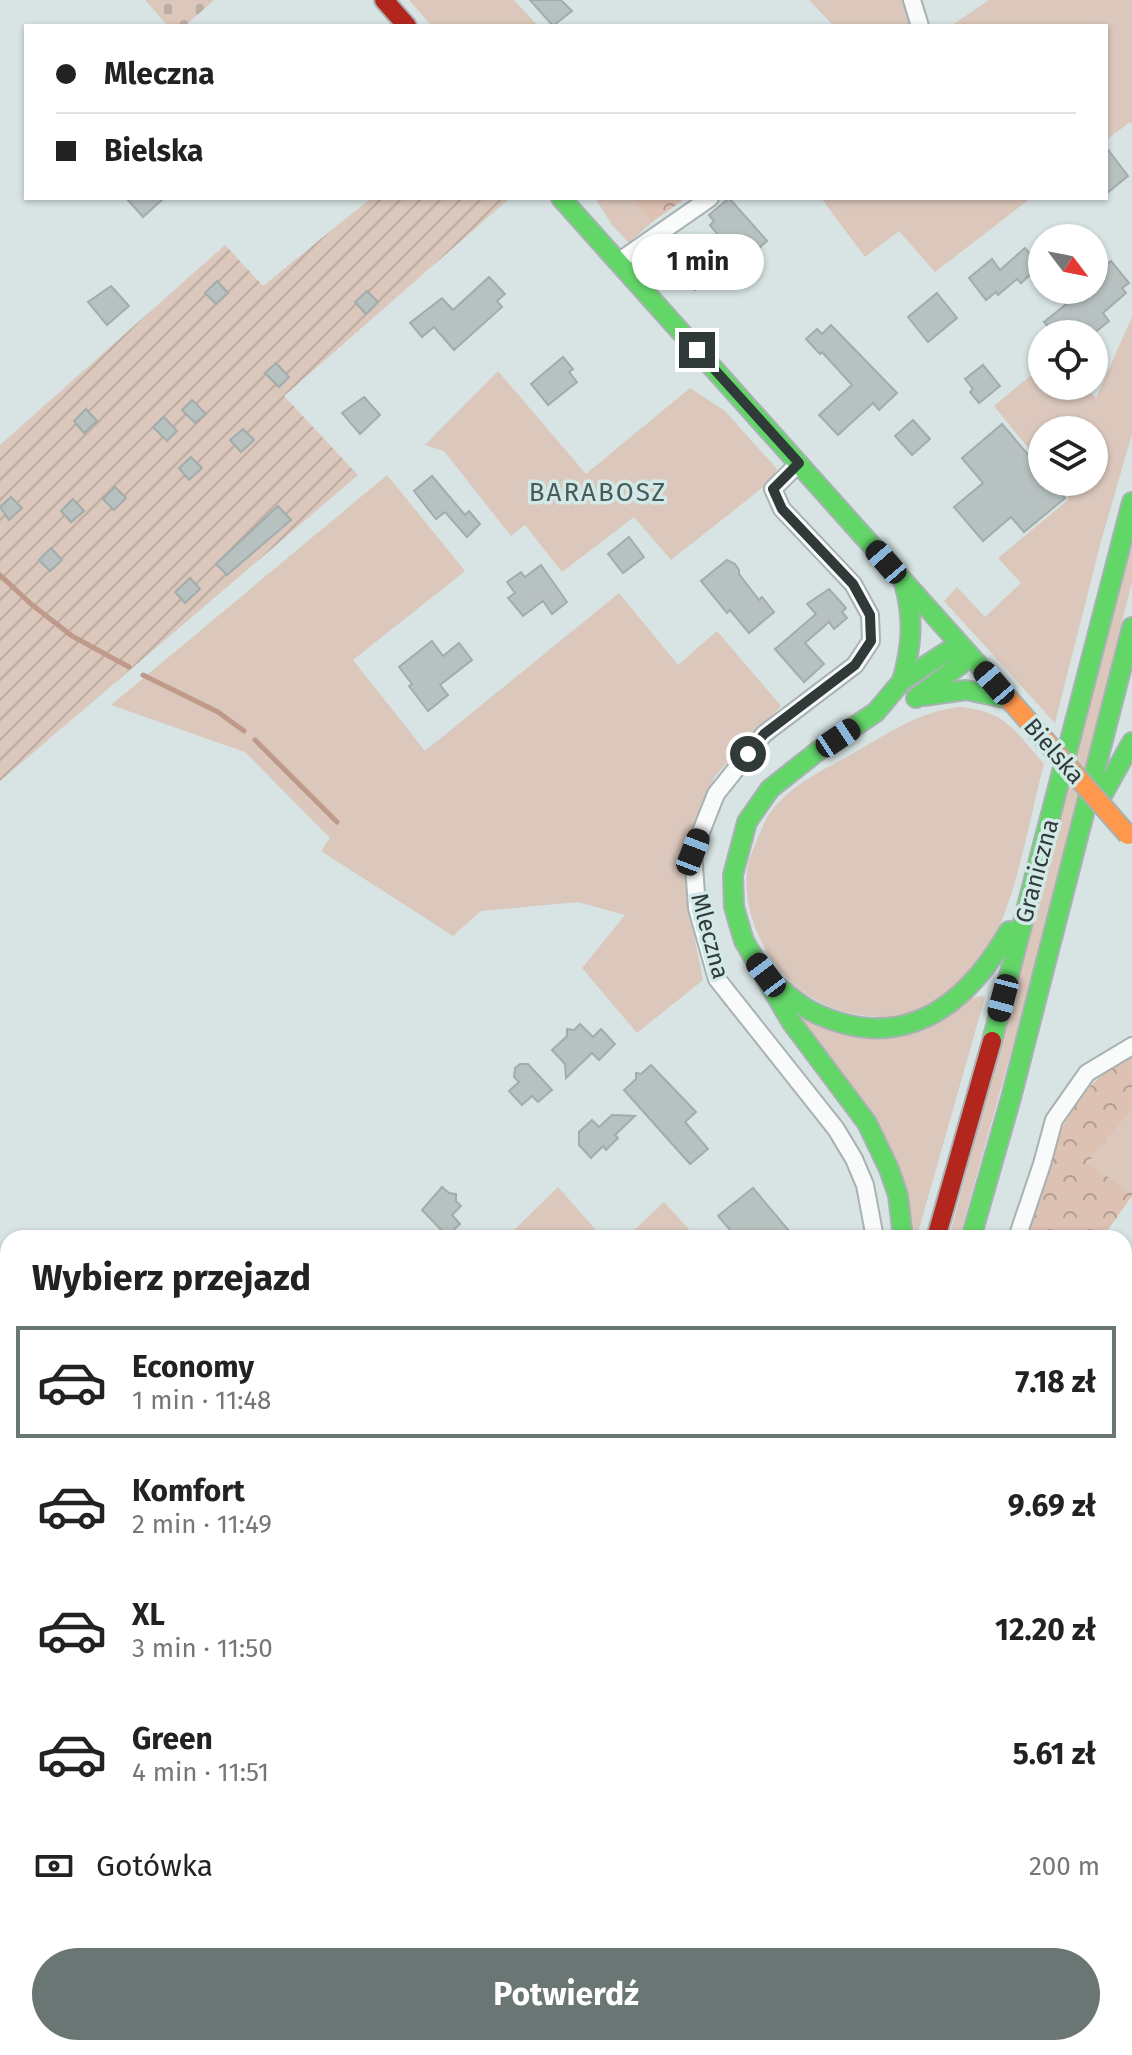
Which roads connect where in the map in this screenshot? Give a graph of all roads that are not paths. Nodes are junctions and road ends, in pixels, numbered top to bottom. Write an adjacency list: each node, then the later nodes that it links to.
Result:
1 (384, 0): 3 (main road)
2 (912, 0): 4 (street)
3 (405, 24)
4 (919, 24)
5 (563, 200): 7 (main road, Bielska)
6 (707, 200): 7 (street)
7 (618, 262): 8 (main road, Bielska)
8 (799, 463): 10 (main road, Bielska); 23 (street, Mleczna)
9 (1132, 502): 19 (main road, Graniczna)
10 (904, 583): 12 (main road, Bielska); 13 (main road)
11 (1132, 627): 20 (main road, Graniczna)
12 (965, 650): 13 (main road); 14 (main road); 15 (main road, Bielska)
13 (902, 681): 16 (main road)
14 (916, 698): 15 (main road); 16 (main road)
15 (1009, 699): 18 (main road, Bielska, bridge)
16 (876, 712): 21 (main road)
17 (1132, 742): 20 (main road)
18 (1130, 837)
19 (1040, 863): 21 (main road); 25 (main road, Graniczna)
20 (1072, 866): 26 (main road, Graniczna)
21 (751, 955): 24 (main road)
22 (1132, 1046): 27 (street)
23 (873, 1230)
24 (902, 1230)
25 (938, 1230)
26 (973, 1230)
27 (1020, 1230)

